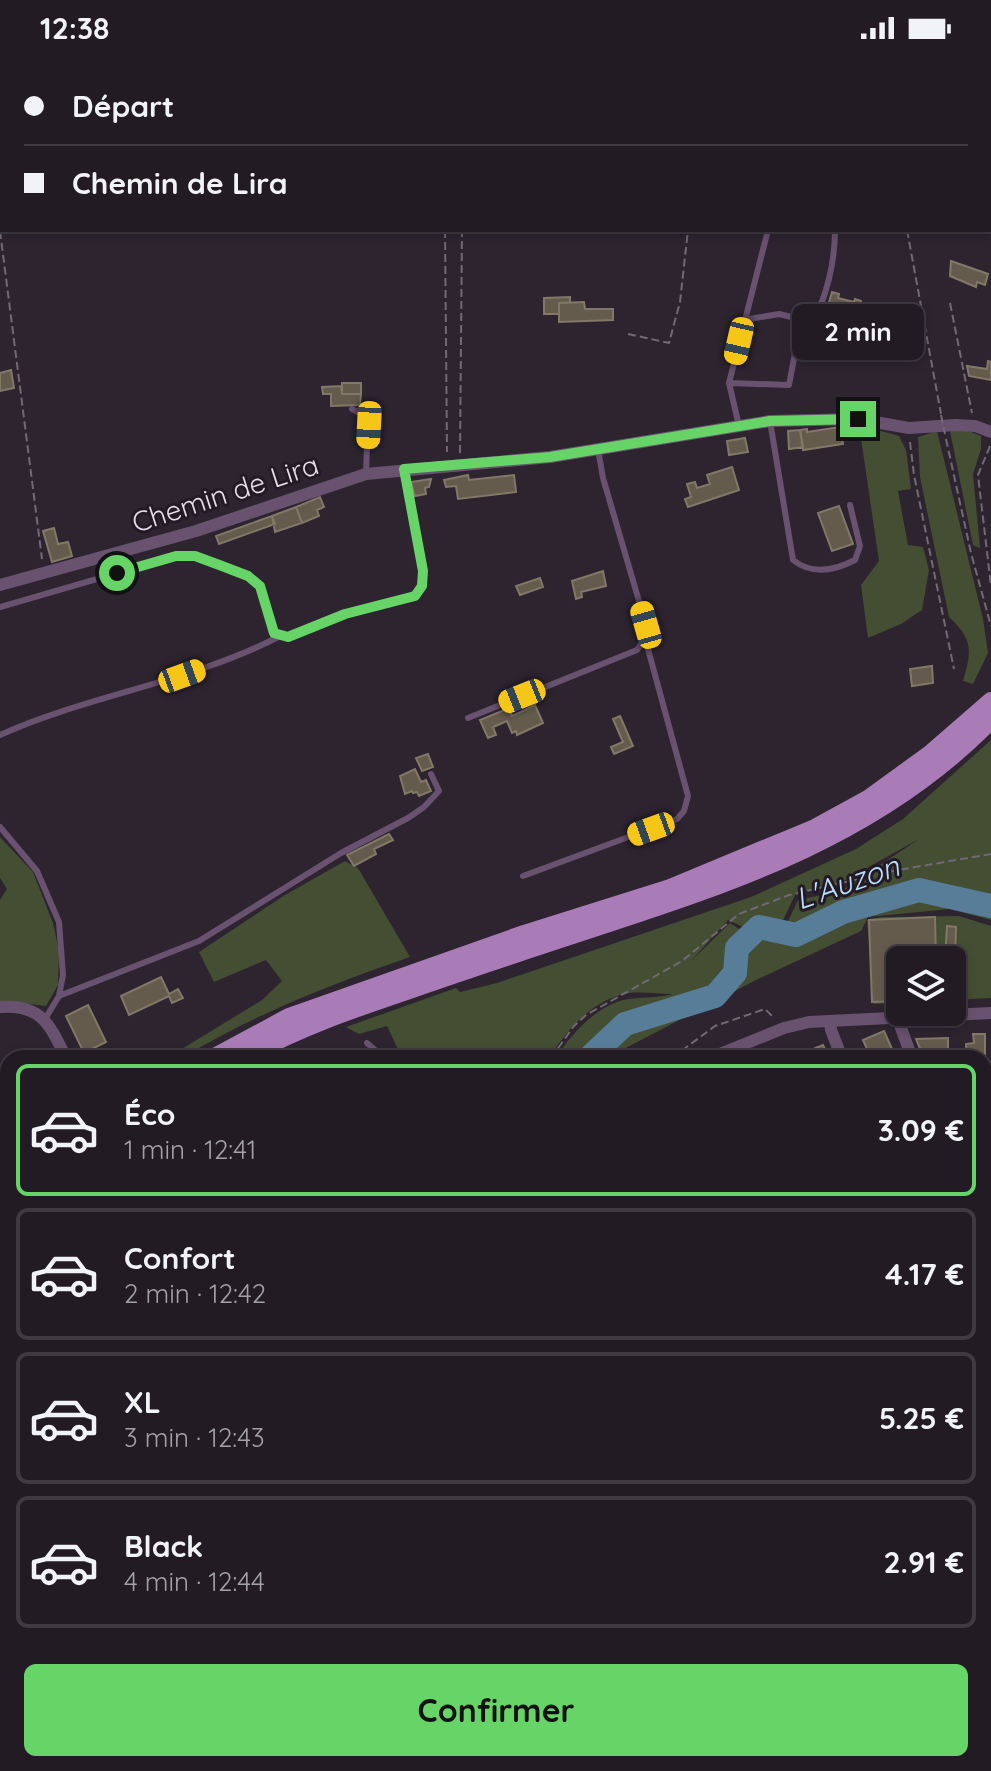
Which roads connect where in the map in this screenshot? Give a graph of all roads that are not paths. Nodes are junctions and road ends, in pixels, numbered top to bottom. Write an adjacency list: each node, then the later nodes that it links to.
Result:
1 (767, 232): 3 (lane)
2 (835, 232): 3 (lane)
3 (744, 320): 5 (lane)
4 (795, 353): 5 (lane)
5 (729, 383): 8 (lane)
6 (352, 409): 12 (lane)
7 (770, 421): 8 (street, Chemin de Lira); 9 (street, Chemin de Lira); 13 (lane)
8 (739, 426): 10 (street, Chemin de Lira)
9 (991, 432)
10 (598, 449): 11 (street, Chemin de Lira); 17 (lane)
11 (404, 469): 12 (street, Chemin de Lira); 16 (lane)
12 (366, 474): 14 (street, Chemin de Lira)
13 (850, 505)
14 (0, 585)
15 (0, 607): 16 (lane)
16 (282, 635): 21 (lane)
17 (645, 638): 19 (lane); 24 (lane)
18 (991, 701): 35 (main road)
19 (468, 718)
20 (991, 720): 36 (main road)
21 (0, 735)
22 (431, 774): 25 (lane)
23 (0, 827): 25 (lane)
24 (523, 876)
25 (59, 996): 30 (lane)
26 (0, 1007): 30 (street)
27 (991, 1013): 28 (street)
28 (966, 1014)
29 (886, 1018): 31 (street)
30 (45, 1019): 34 (street)
31 (830, 1021): 38 (street); 39 (street)
32 (900, 1026): 40 (street)
33 (367, 1043): 37 (lane)
34 (62, 1050)
35 (228, 1050)
36 (258, 1050)
37 (375, 1050)
38 (730, 1050)
39 (839, 1050)
40 (909, 1050)

